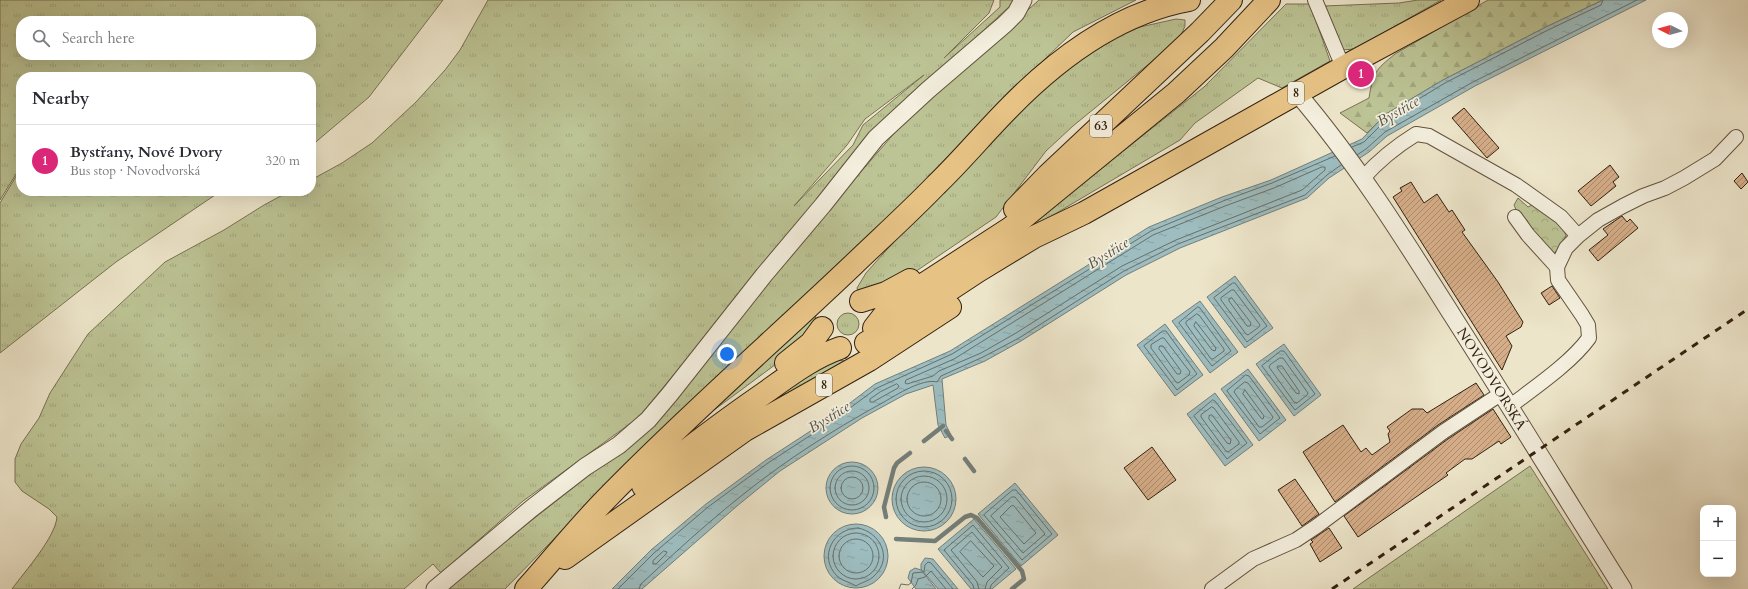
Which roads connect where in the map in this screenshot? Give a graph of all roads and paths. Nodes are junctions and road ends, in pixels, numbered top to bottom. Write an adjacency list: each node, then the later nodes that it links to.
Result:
1 (1023, 0): 23 (street)
2 (1189, 0): 11 (main road, 8)
3 (1231, 0): 14 (main road, 63)
4 (1270, 0): 14 (main road, 63)
5 (1315, 0): 7 (street)
6 (1468, 0): 7 (main road, 8)
7 (1343, 67): 8 (main road, 8)
8 (1297, 93): 10 (street, NOVODVORSKÁ); 12 (main road, 8)
9 (1736, 137): 15 (street)
10 (1360, 174): 15 (street); 21 (street, NOVODVORSKÁ)
11 (936, 185): 17 (main road); 22 (main road, 8)
12 (1084, 213): 19 (main road); 22 (main road, 8)
13 (1515, 217): 16 (street)
14 (1007, 223): 17 (main road, 63); 19 (main road, 63)
15 (1578, 236): 16 (street)
16 (1557, 267): 21 (street)
17 (854, 299): 18 (main road); 19 (main road)
18 (822, 328): 20 (main road); 22 (main road)
19 (870, 335): 20 (main road)
20 (840, 348): 22 (main road)
21 (1505, 400): 26 (street); 27 (street, NOVODVORSKÁ)
22 (565, 552): 24 (main road, 8); 25 (main road, 8)
23 (434, 589)
24 (526, 589)
25 (530, 589)
26 (1212, 589)
27 (1623, 589)

